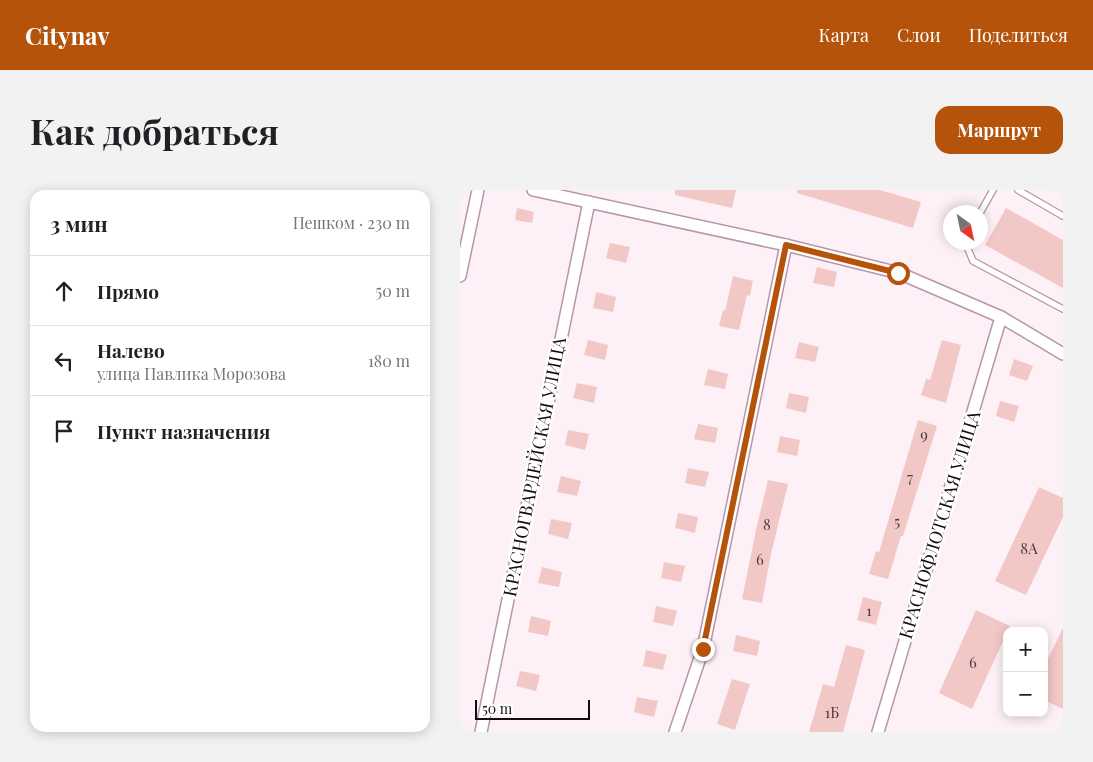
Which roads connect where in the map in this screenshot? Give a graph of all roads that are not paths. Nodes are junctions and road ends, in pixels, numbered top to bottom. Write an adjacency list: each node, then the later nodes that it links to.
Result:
1 (478, 190): 10 (street)
2 (533, 190): 5 (street)
3 (993, 190): 6 (lane)
4 (1018, 190): 7 (lane)
5 (588, 202): 8 (street); 14 (street, КРАСНОГВАРДЕЙСКАЯ УЛИЦА)
6 (985, 205)
7 (1063, 216)
8 (786, 245): 12 (street); 15 (street)
9 (968, 250): 11 (lane)
10 (460, 276)
11 (1063, 309)
12 (1001, 317): 13 (street); 16 (street, КРАСНОФЛОТСКАЯ УЛИЦА)
13 (1063, 354)
14 (481, 732)
15 (674, 732)
16 (878, 732)

